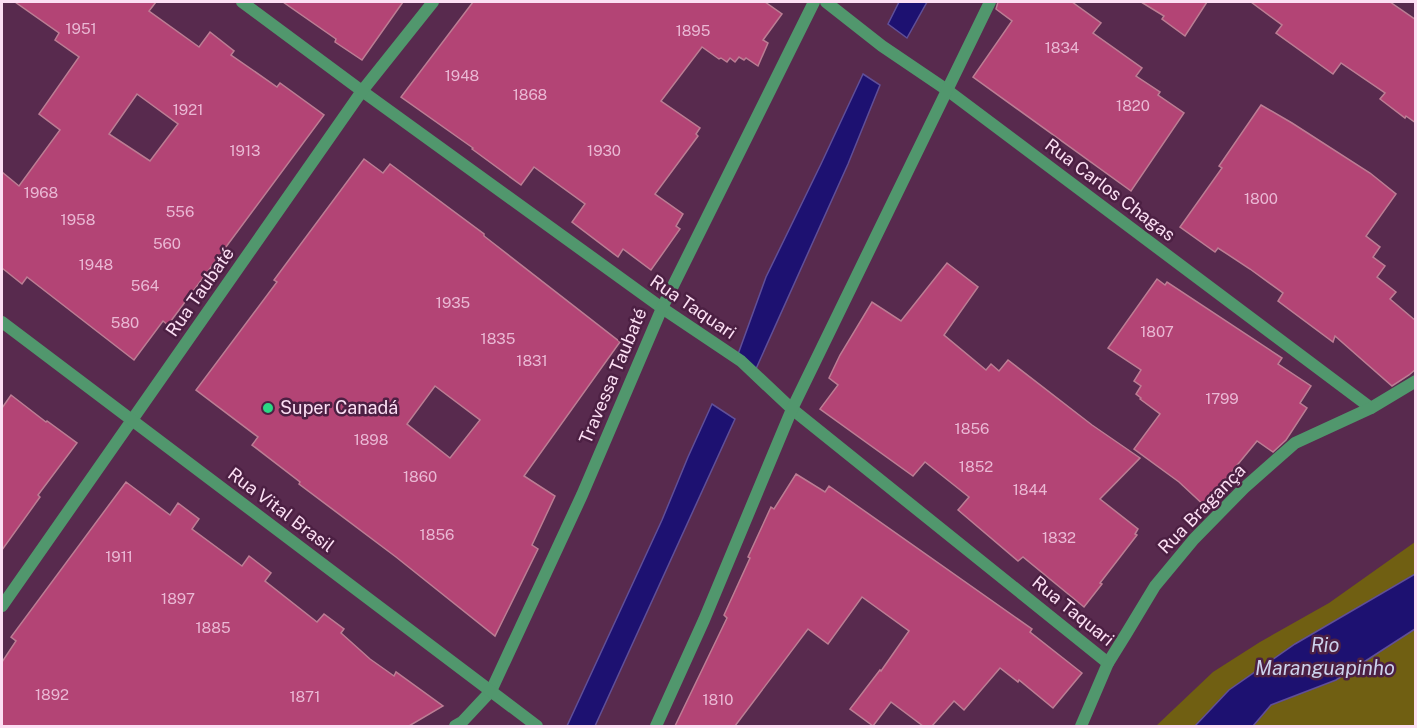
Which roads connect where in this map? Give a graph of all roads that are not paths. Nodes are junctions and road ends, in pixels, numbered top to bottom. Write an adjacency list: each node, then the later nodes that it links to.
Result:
1 (242, 2): 7 (street, Rua Taquari)
2 (433, 2): 7 (street, Rua Taubaté)
3 (814, 2): 8 (street, Travessa Taubaté)
4 (826, 2): 6 (street, Rua Carlos Chagas)
5 (990, 2): 6 (street)
6 (947, 90): 11 (street, Rua Carlos Chagas); 12 (street)
7 (362, 91): 8 (street, Rua Taquari); 13 (street, Rua Taubaté)
8 (662, 308): 12 (street, Rua Taquari); 16 (street, Travessa Taubaté)
9 (2, 322): 13 (street, Rua Vital Brasil)
10 (1416, 381): 11 (street, Rua Bragança)
11 (1371, 408): 15 (street, Rua Bragança)
12 (792, 409): 15 (street, Rua Taquari); 19 (street)
13 (133, 420): 14 (street, Rua Taubaté); 16 (street, Rua Vital Brasil)
14 (2, 606)
15 (1108, 663): 20 (street, Rua Bragança)
16 (491, 691): 17 (street, Travessa Taubaté); 18 (street, Rua Vital Brasil)
17 (455, 726)
18 (537, 726)
19 (656, 726)
20 (1081, 726)

